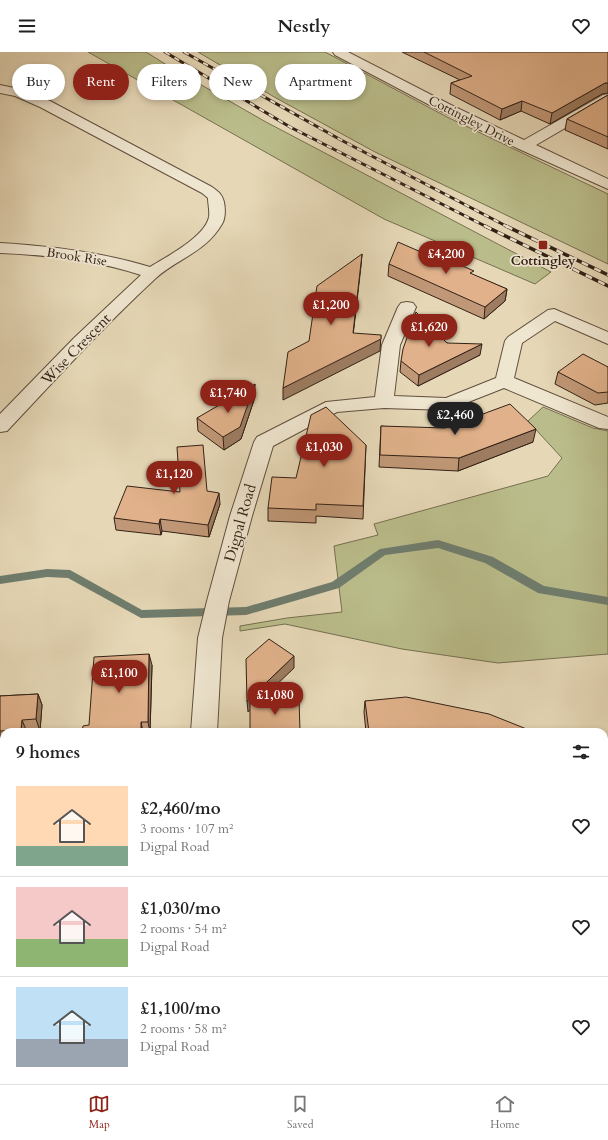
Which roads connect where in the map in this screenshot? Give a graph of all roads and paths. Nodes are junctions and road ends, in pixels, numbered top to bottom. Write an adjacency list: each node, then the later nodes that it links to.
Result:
1 (339, 52): 4 (street, Cottingley Drive)
2 (0, 89): 7 (street, Wise Crescent)
3 (608, 98): 4 (street)
4 (524, 146): 5 (street, Cottingley Drive)
5 (608, 185)
6 (0, 248): 7 (street, Brook Rise)
7 (152, 273): 13 (street, Wise Crescent)
8 (407, 308): 11 (street)
9 (608, 339): 10 (street)
10 (504, 382): 11 (street, Digpal Road); 12 (street)
11 (384, 402): 14 (street, Digpal Road)
12 (608, 423)
13 (0, 426)
14 (204, 728)

